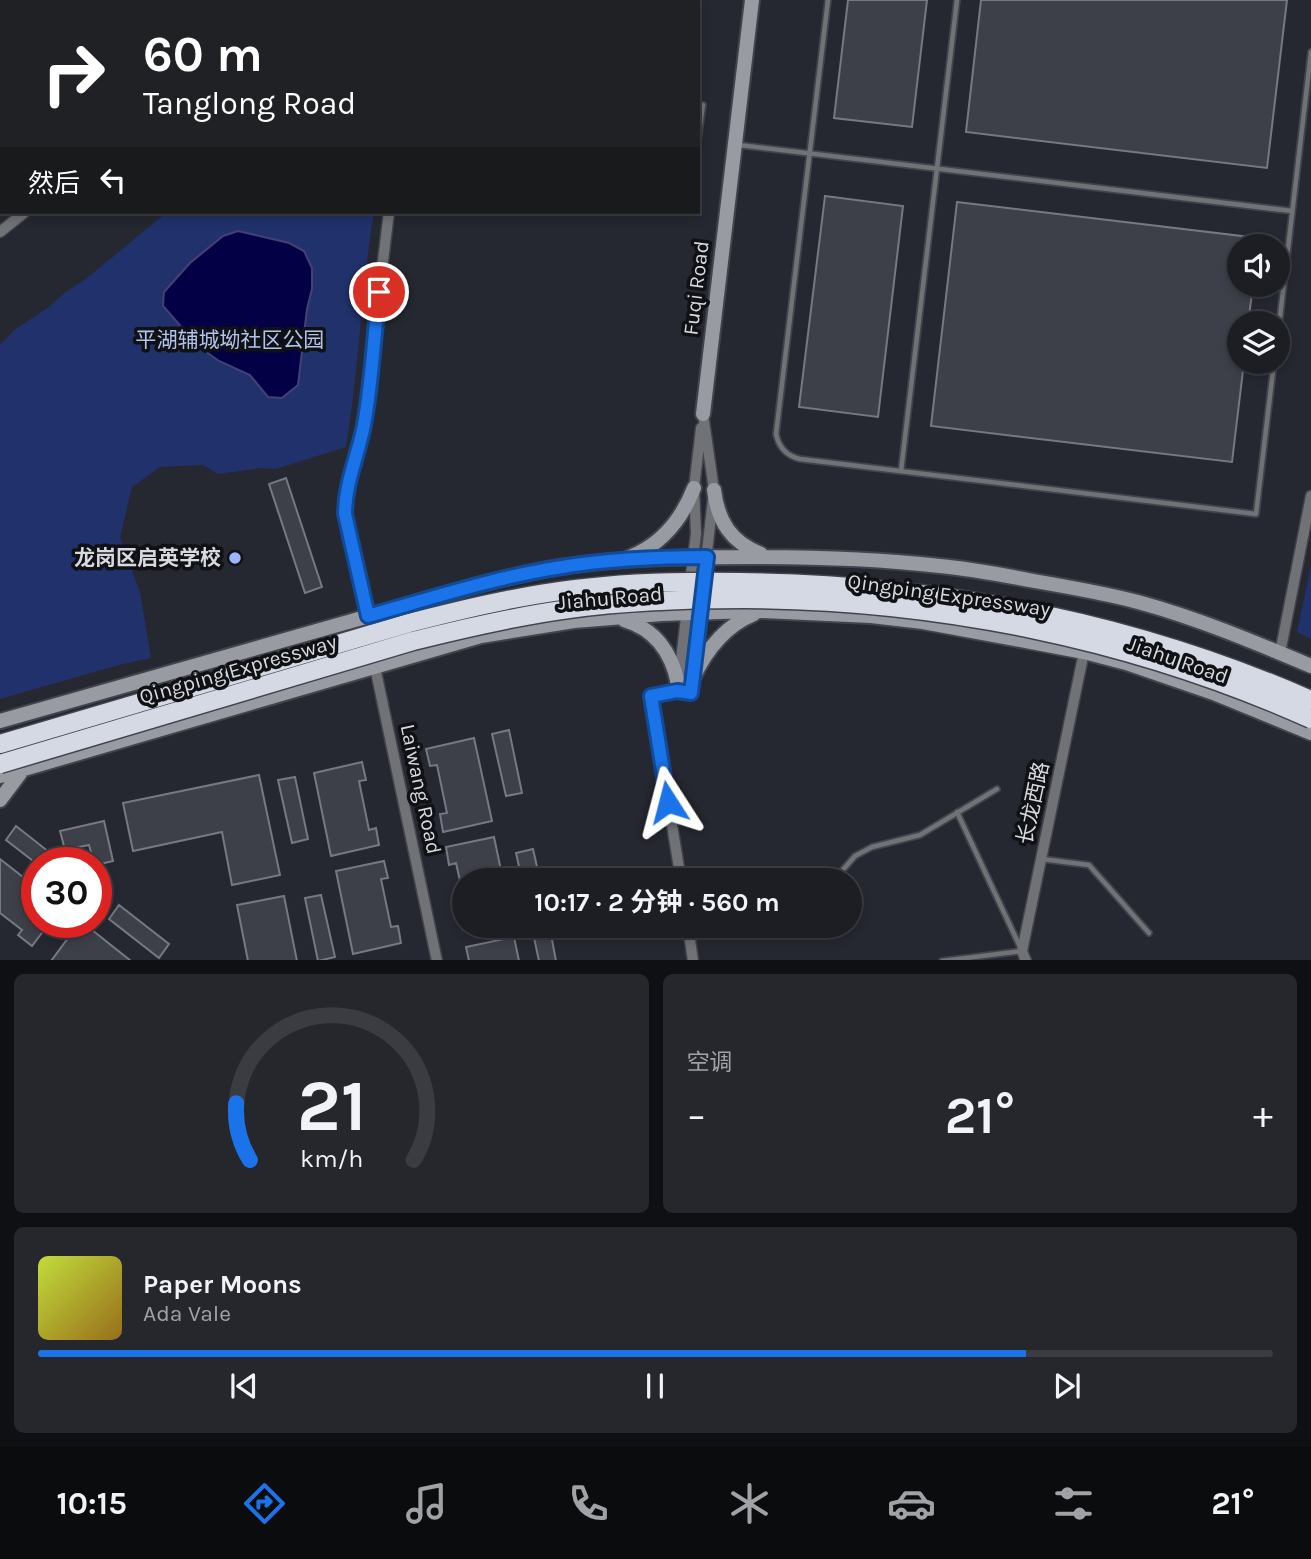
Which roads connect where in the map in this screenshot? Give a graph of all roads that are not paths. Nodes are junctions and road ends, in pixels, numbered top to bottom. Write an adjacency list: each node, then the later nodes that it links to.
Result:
1 (752, 0): 7 (main road, Fuqi Road)
2 (828, 0): 8 (lane)
3 (957, 0): 9 (lane)
4 (1311, 52): 10 (lane)
5 (703, 105): 6 (lane)
6 (700, 125)
7 (735, 145): 8 (lane); 16 (main road, Fuqi Road)
8 (810, 154): 9 (lane); 17 (lane)
9 (937, 169): 10 (lane); 17 (lane)
10 (1292, 211): 14 (lane)
11 (22, 214): 13 (street)
12 (389, 214): 26 (street)
13 (0, 232)
14 (1281, 311)
15 (1273, 374): 17 (lane)
16 (703, 414): 18 (street); 19 (street)
17 (901, 471)
18 (694, 488): 21 (street); 23 (main road)
19 (715, 490): 21 (street); 22 (main road)
20 (1311, 496): 29 (street)
21 (700, 557): 22 (main road, Jiahu Road); 23 (main road, Jiahu Road); 25 (street)
22 (773, 557): 29 (main road, Jiahu Road)
23 (620, 561): 26 (main road, Jiahu Road)
24 (763, 611): 25 (main road, Jiahu Road); 28 (main road, Jiahu Road); 32 (main road)
25 (693, 613): 27 (main road, Jiahu Road); 32 (street)
26 (368, 616): 35 (main road, Jiahu Road)
27 (616, 617): 31 (main road, Jiahu Road); 32 (main road)
28 (1084, 652): 36 (main road, Jiahu Road); 44 (street, 长龙西路)
29 (1280, 653): 30 (main road, Jiahu Road)
30 (1311, 666)
31 (375, 667): 39 (main road, Jiahu Road); 50 (street, Laiwang Road)
32 (685, 687): 45 (street)
33 (1311, 700): 37 (highway, Qingping Expressway, bridge)
34 (1311, 719): 38 (highway, Qingping Expressway, bridge)
35 (0, 721)
36 (1311, 733)
37 (0, 744)
38 (0, 764)
39 (24, 768): 40 (main road, Jiahu Road); 42 (main road)
40 (0, 776)
41 (997, 789): 43 (lane)
42 (0, 800)
43 (957, 813): 46 (lane); 49 (lane)
44 (1041, 859): 47 (lane); 49 (street, 长龙西路)
45 (679, 868)
46 (844, 868)
47 (1149, 933)
48 (690, 938): 51 (street)
49 (1024, 956): 52 (lane)
50 (437, 960)
51 (693, 960)
52 (958, 960)

